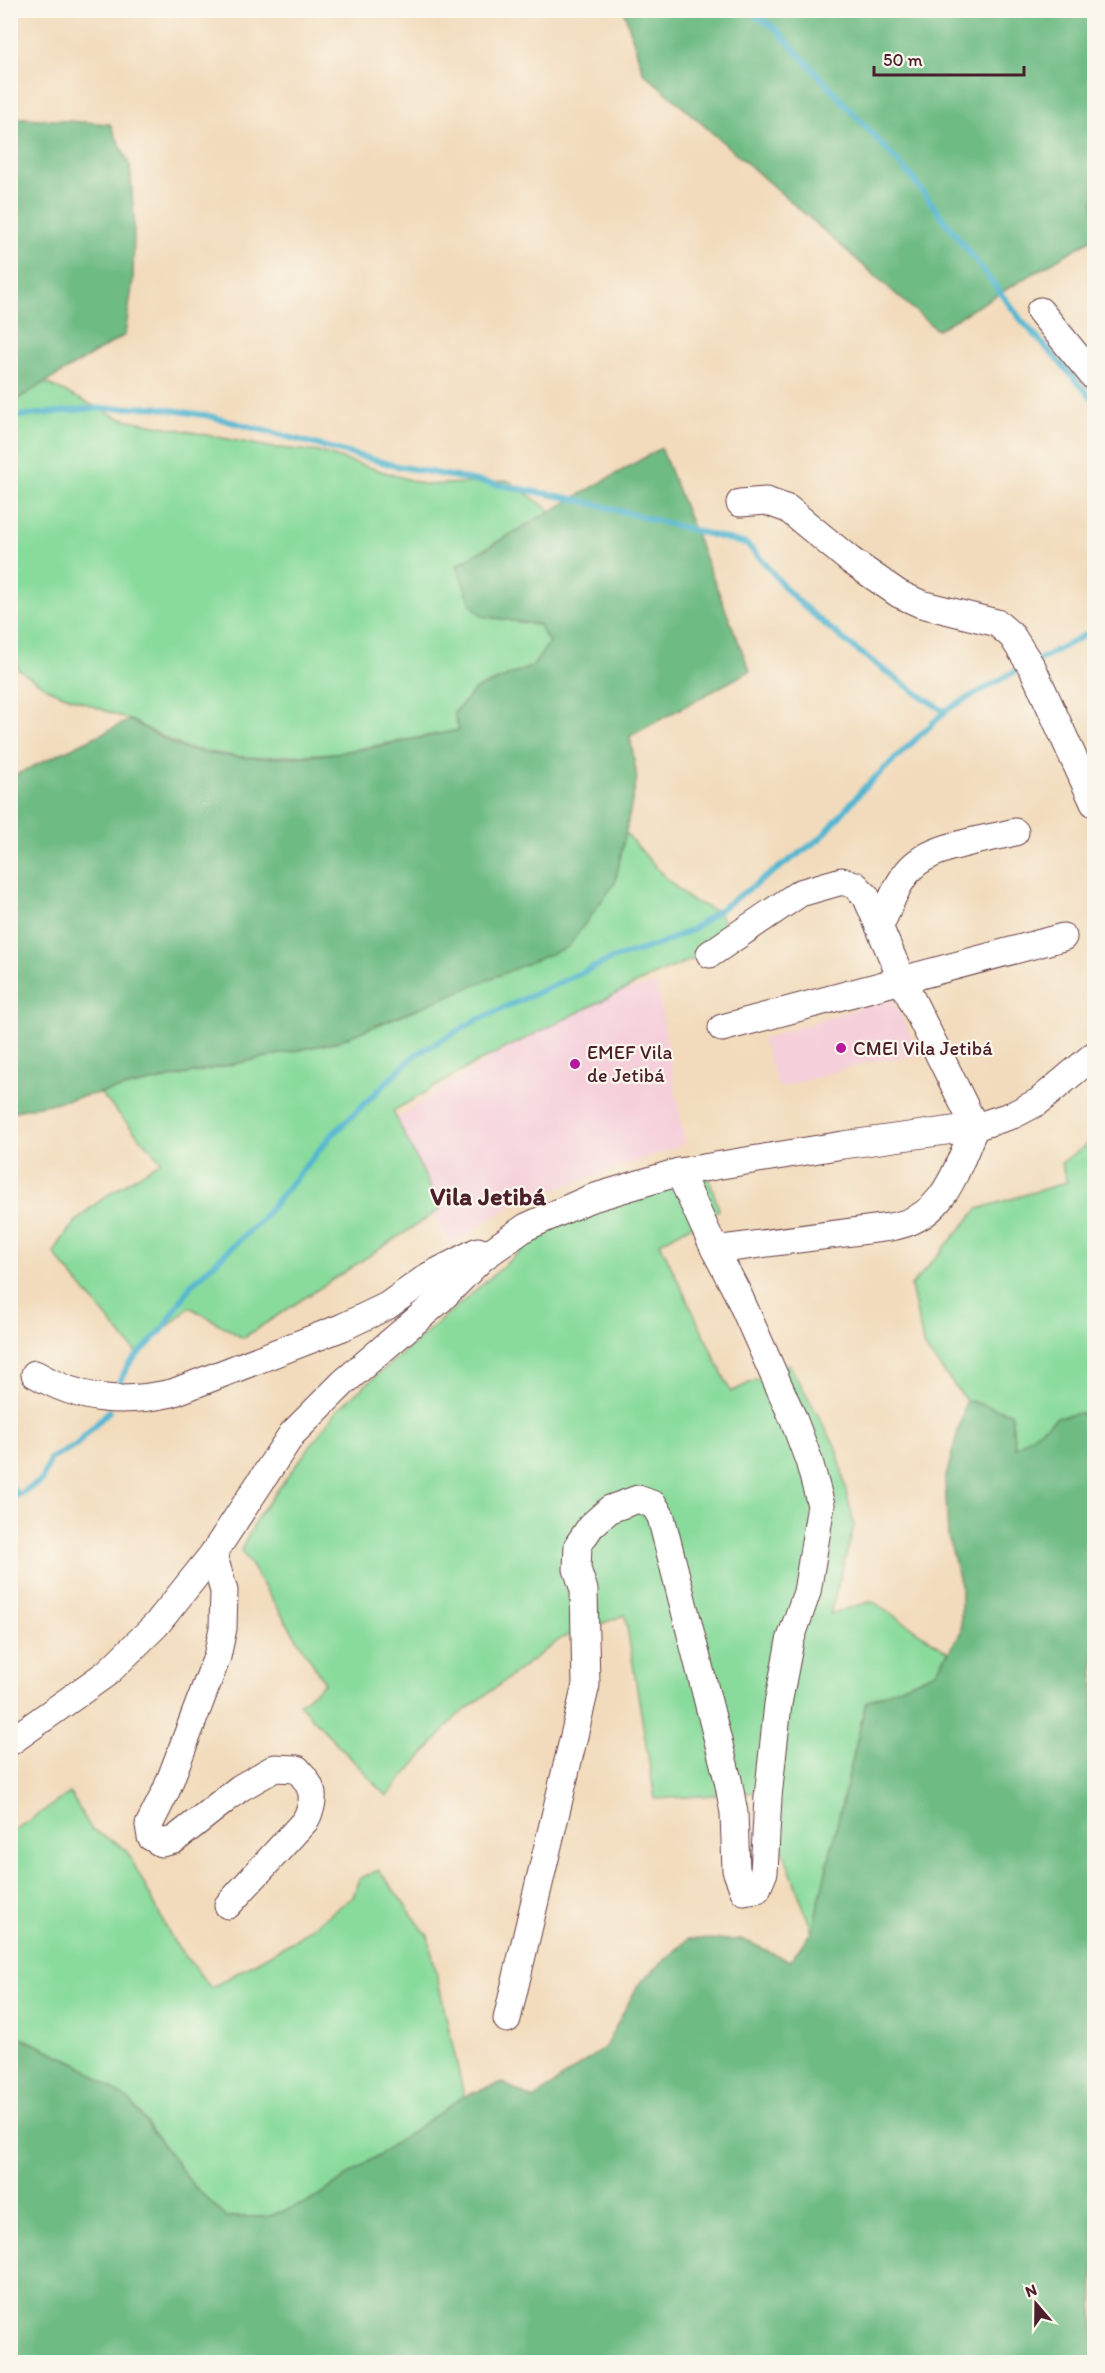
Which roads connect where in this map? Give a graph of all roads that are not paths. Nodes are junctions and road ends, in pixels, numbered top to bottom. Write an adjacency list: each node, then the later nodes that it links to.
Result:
1 (1040, 310): 2 (street)
2 (1095, 377)
3 (740, 503): 4 (street)
4 (1095, 802)
5 (1015, 832): 6 (street)
6 (880, 926): 8 (street); 9 (street)
7 (1063, 937): 9 (street)
8 (710, 954)
9 (902, 980): 10 (street); 12 (street)
10 (722, 1028)
11 (1095, 1055): 12 (street)
12 (975, 1127): 13 (street); 15 (street)
13 (679, 1172): 14 (street); 15 (street)
14 (526, 1227): 16 (street); 17 (street)
15 (715, 1250): 20 (street)
16 (35, 1374)
17 (213, 1554): 18 (street); 19 (street)
18 (10, 1742)
19 (228, 1905)
20 (507, 2019)

